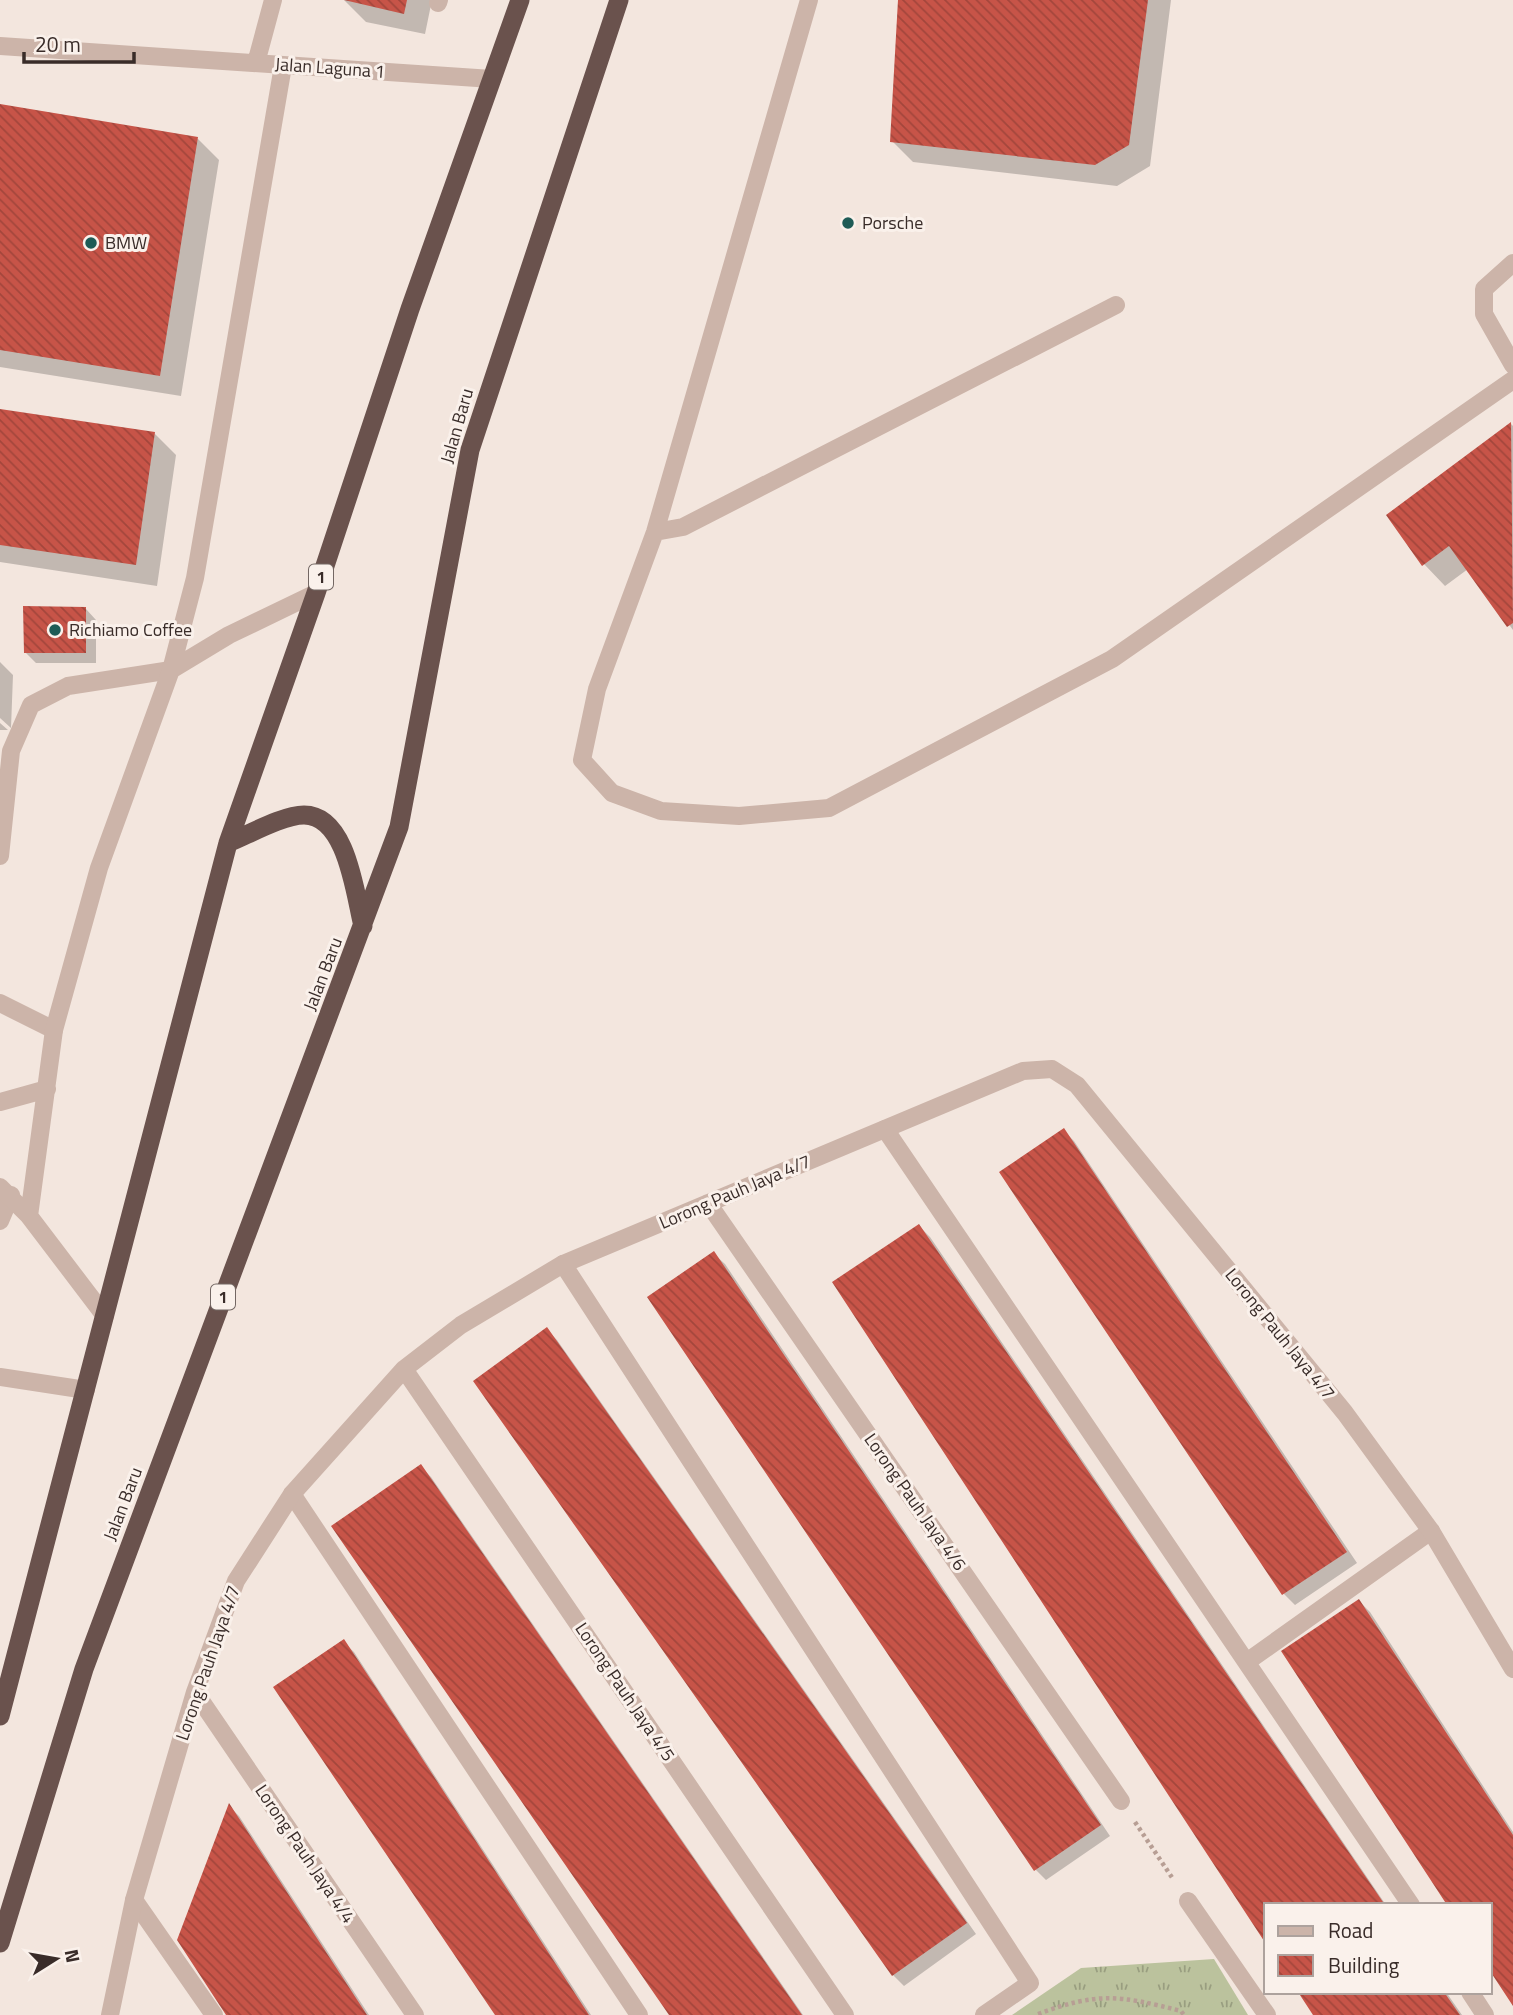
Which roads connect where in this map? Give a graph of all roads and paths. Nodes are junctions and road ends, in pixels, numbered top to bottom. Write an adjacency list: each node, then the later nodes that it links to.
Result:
1 (273, 0): 6 (street)
2 (520, 0): 8 (highway, 1)
3 (619, 0): 18 (highway, Jalan Baru / 1)
4 (809, 0): 13 (street)
5 (0, 46): 6 (street, Jalan Laguna 1)
6 (256, 63): 7 (street, Jalan Laguna 1)
7 (283, 66): 8 (street, Jalan Laguna 1); 15 (street)
8 (492, 79): 14 (highway, 1)
9 (1513, 263): 11 (street)
10 (1116, 305): 13 (street)
11 (1513, 365)
12 (1513, 380): 13 (street)
13 (655, 532)
14 (316, 593): 15 (street); 16 (highway, 1)
15 (171, 670): 17 (street); 20 (street)
16 (228, 843): 18 (highway); 29 (highway, 1)
17 (0, 856)
18 (363, 926): 43 (highway, Jalan Baru / 1)
19 (0, 1003): 20 (street)
20 (54, 1030): 21 (street)
21 (47, 1089): 22 (street); 26 (street)
22 (0, 1101)
23 (885, 1129): 25 (street, Lorong Pauh Jaya 4/7); 34 (street, Lorong Pauh Jaya 4/7); 35 (street)
24 (5, 1191): 26 (street); 27 (street)
25 (708, 1203): 28 (street, Lorong Pauh Jaya 4/7); 39 (street, Lorong Pauh Jaya 4/6)
26 (29, 1216): 29 (street)
27 (0, 1221)
28 (563, 1264): 30 (street, Lorong Pauh Jaya 4/7); 50 (street)
29 (105, 1316): 32 (highway, 1)
30 (404, 1368): 33 (street, Lorong Pauh Jaya 4/7); 49 (street, Lorong Pauh Jaya 4/5)
31 (0, 1377): 32 (street)
32 (86, 1390): 38 (highway, 1)
33 (292, 1494): 37 (street, Lorong Pauh Jaya 4/7); 48 (street)
34 (1431, 1531): 35 (street); 36 (street, Lorong Pauh Jaya 4/7)
35 (1248, 1661): 42 (street)
36 (1513, 1669)
37 (195, 1692): 40 (street, Lorong Pauh Jaya 4/7); 47 (street, Lorong Pauh Jaya 4/4)
38 (1, 1712)
39 (1121, 1801): 41 (path)
40 (134, 1900): 45 (street, Lorong Pauh Jaya 4/7); 46 (street)
41 (1188, 1901): 53 (street)
42 (1410, 1903)
43 (0, 1943)
44 (1471, 1994): 54 (street)
45 (110, 2015)
46 (214, 2015)
47 (415, 2015)
48 (639, 2015)
49 (845, 2015)
50 (984, 2015)
51 (1035, 2015): 52 (path)
52 (1184, 2015)
53 (1267, 2015)
54 (1485, 2015)

